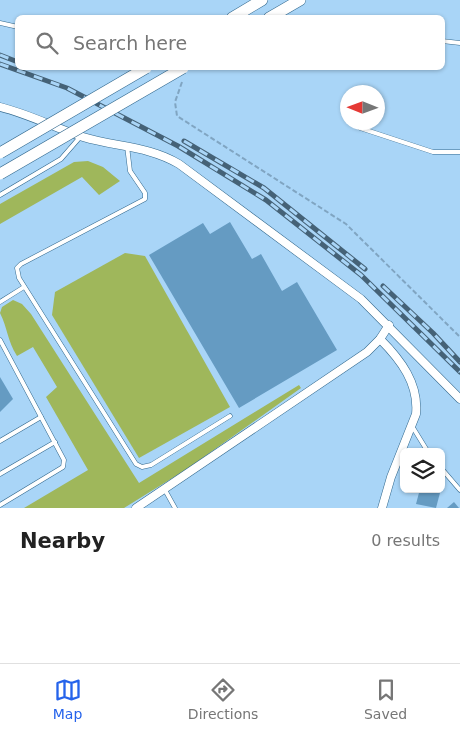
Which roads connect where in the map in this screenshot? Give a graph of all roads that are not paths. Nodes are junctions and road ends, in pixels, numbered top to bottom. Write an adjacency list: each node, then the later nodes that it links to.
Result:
1 (262, 0): 3 (main road)
2 (300, 0): 4 (main road)
3 (237, 15)
4 (274, 15)
5 (0, 23): 6 (lane)
6 (15, 26)
7 (445, 41): 8 (lane)
8 (460, 43)
9 (143, 70): 16 (main road, bridge)
10 (184, 71): 17 (main road, bridge)
11 (0, 107): 13 (street)
12 (366, 130): 15 (lane)
13 (82, 136): 14 (street); 18 (lane)
14 (127, 146): 19 (lane); 21 (street)
15 (460, 152)
16 (0, 153)
17 (0, 174)
18 (0, 196)
19 (24, 287): 20 (lane); 25 (lane)
20 (0, 302)
21 (389, 325): 22 (street); 24 (street)
22 (380, 339): 27 (street); 33 (street)
23 (0, 340): 26 (lane)
24 (460, 399)
25 (230, 416)
26 (41, 417): 28 (lane); 29 (lane)
27 (412, 426): 30 (lane); 39 (street)
28 (0, 441)
29 (55, 442): 32 (lane); 36 (lane)
30 (426, 448)
31 (445, 473): 34 (lane)
32 (0, 474)
33 (165, 490): 37 (street); 38 (lane)
34 (460, 490)
35 (0, 497): 36 (lane)
36 (2, 504)
37 (136, 508)
38 (175, 508)
39 (382, 508)

